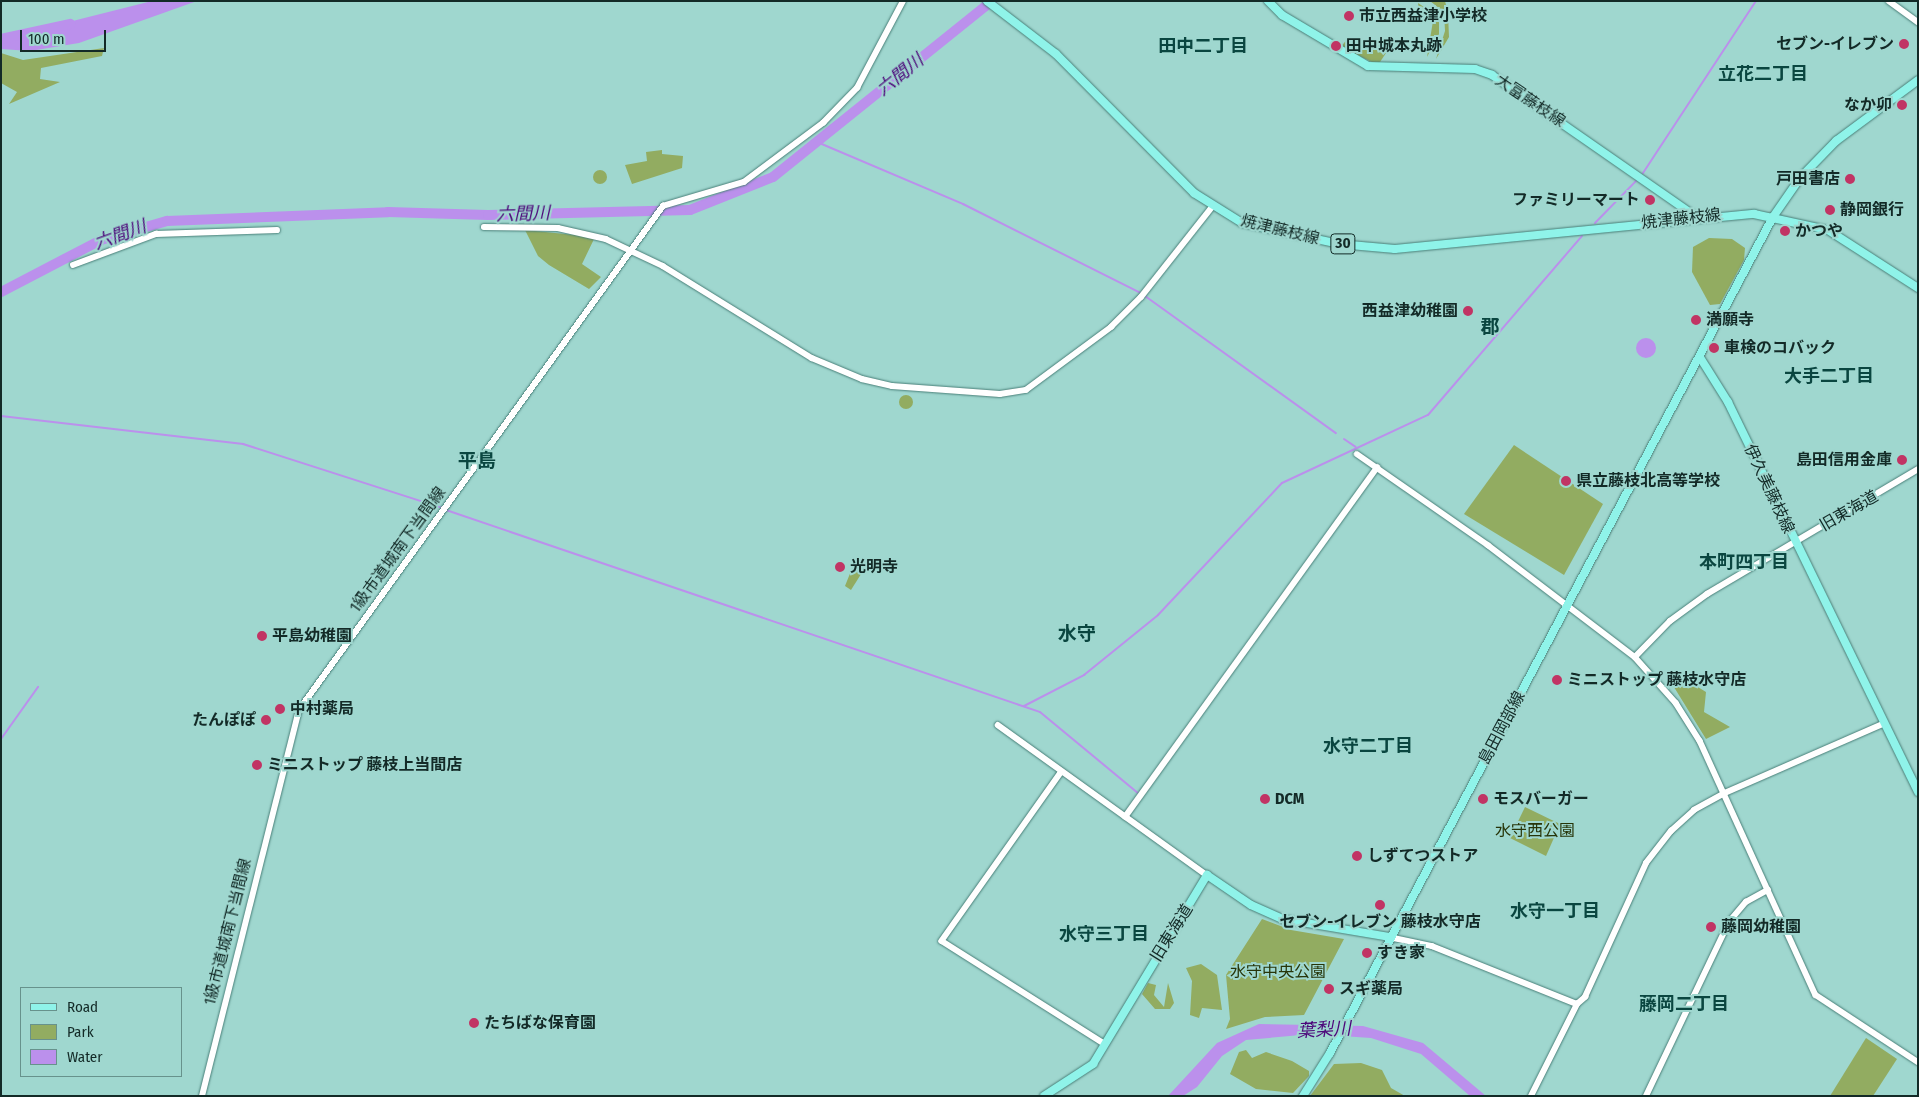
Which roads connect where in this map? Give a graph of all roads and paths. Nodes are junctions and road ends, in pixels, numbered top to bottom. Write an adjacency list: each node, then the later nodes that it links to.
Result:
1 (903, 1): 12 (street, 1級市道城南下当間線)
2 (987, 1): 7 (main road, 焼津藤枝線 / 30)
3 (1268, 1): 8 (main road, 大富藤枝線)
4 (1889, 1): 5 (street)
5 (1918, 22)
6 (1918, 80): 9 (main road)
7 (1212, 207): 8 (main road, 焼津藤枝線 / 30); 12 (street)
8 (1695, 216): 9 (main road, 焼津藤枝線 / 30)
9 (1773, 217): 14 (main road); 15 (main road)
10 (484, 227): 12 (street)
11 (277, 230): 13 (street)
12 (629, 249): 34 (street, 1級市道城南下当間線)
13 (72, 265)
14 (1918, 288)
15 (1701, 359): 19 (main road, 伊久美藤枝線); 20 (main road, 島田岡部線)
16 (1357, 454): 17 (street)
17 (1378, 468): 20 (street); 27 (street)
18 (1918, 469): 19 (street, 旧東海道)
19 (1795, 543): 21 (street, 旧東海道); 22 (main road, 伊久美藤枝線)
20 (1567, 604): 21 (street); 30 (main road, 島田岡部線)
21 (1635, 657): 26 (street)
22 (1883, 724): 25 (main road, 伊久美藤枝線); 26 (street)
23 (998, 725): 24 (street)
24 (1061, 773): 27 (street); 32 (street)
25 (1918, 792)
26 (1725, 793): 29 (street); 31 (street)
27 (1125, 817): 28 (street)
28 (1207, 875): 30 (main road); 32 (main road, 旧東海道)
29 (1768, 890): 33 (street); 38 (street)
30 (1389, 937): 31 (street); 36 (main road, 島田岡部線)
31 (1577, 1004): 37 (street)
32 (1105, 1044): 35 (main road, 旧東海道)
33 (1918, 1062)
34 (202, 1096)
35 (1044, 1096)
36 (1303, 1096)
37 (1531, 1096)
38 (1646, 1096)

